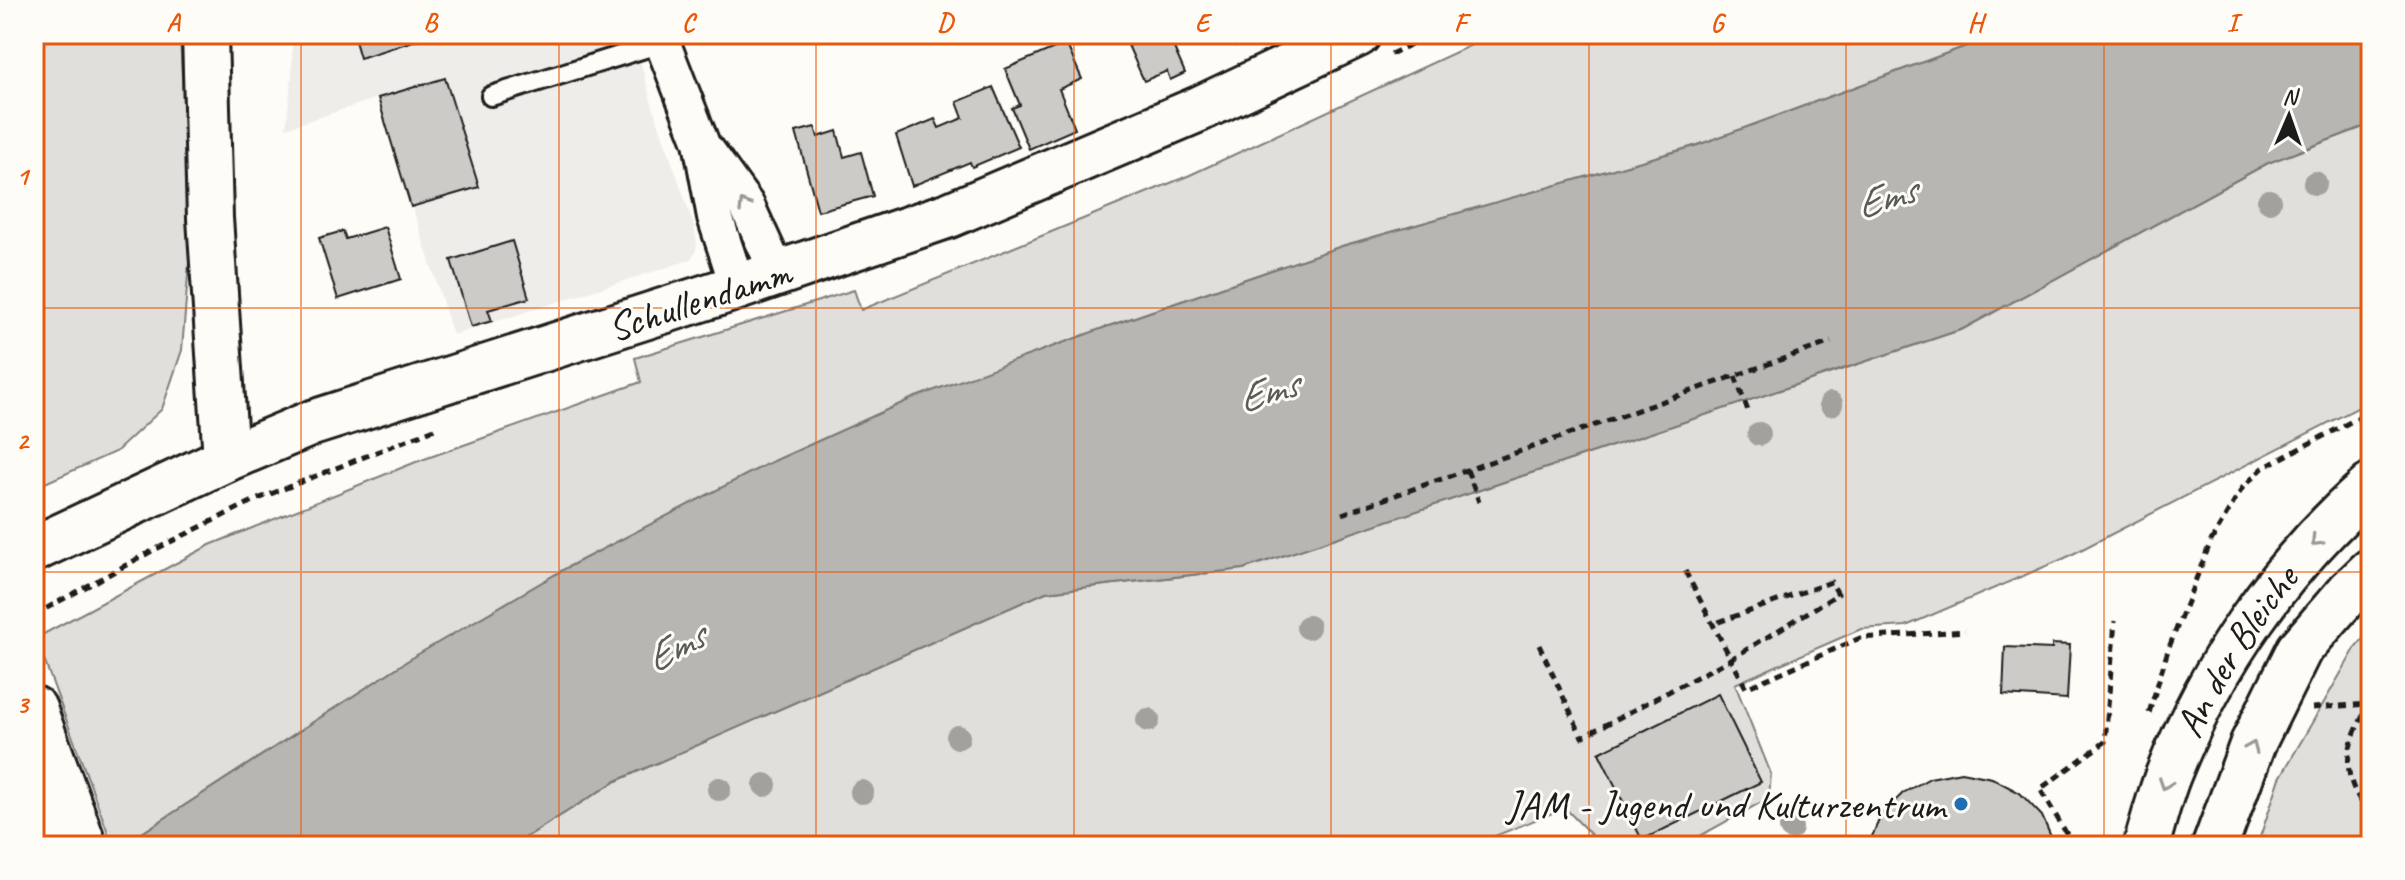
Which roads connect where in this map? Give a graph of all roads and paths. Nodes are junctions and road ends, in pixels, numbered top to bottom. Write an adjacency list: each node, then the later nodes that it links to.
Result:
1 (205, 34): 10 (main road)
2 (1358, 34): 5 (main road, Schullendamm)
3 (660, 38): 4 (lane); 5 (street)
4 (491, 96)
5 (758, 280): 10 (main road, Schullendamm)
6 (1831, 342): 7 (path)
7 (1735, 376): 8 (path); 11 (path)
8 (1748, 411)
9 (2371, 411): 28 (path)
10 (226, 459): 16 (main road, Schullendamm)
11 (1467, 470): 14 (path); 15 (path)
12 (2371, 486): 34 (main road, An der Bleiche, one-way to 34)
13 (253, 501): 19 (path)
14 (1479, 502)
15 (1342, 514)
16 (34, 549)
17 (1685, 571): 21 (path)
18 (2371, 571): 35 (main road, An der Bleiche, one-way to 18)
19 (34, 615)
20 (2115, 621): 33 (path)
21 (1713, 624): 24 (path); 24 (path)
22 (1965, 631): 24 (path)
23 (1539, 645): 24 (path)
24 (1731, 659)
25 (2371, 703): 27 (path); 30 (path)
26 (34, 709): 32 (main road)
27 (2305, 709)
28 (2147, 719)
29 (34, 814): 31 (main road)
30 (2371, 814)
31 (46, 846)
32 (84, 846)
33 (2074, 846)
34 (2146, 846)
35 (2215, 846)

